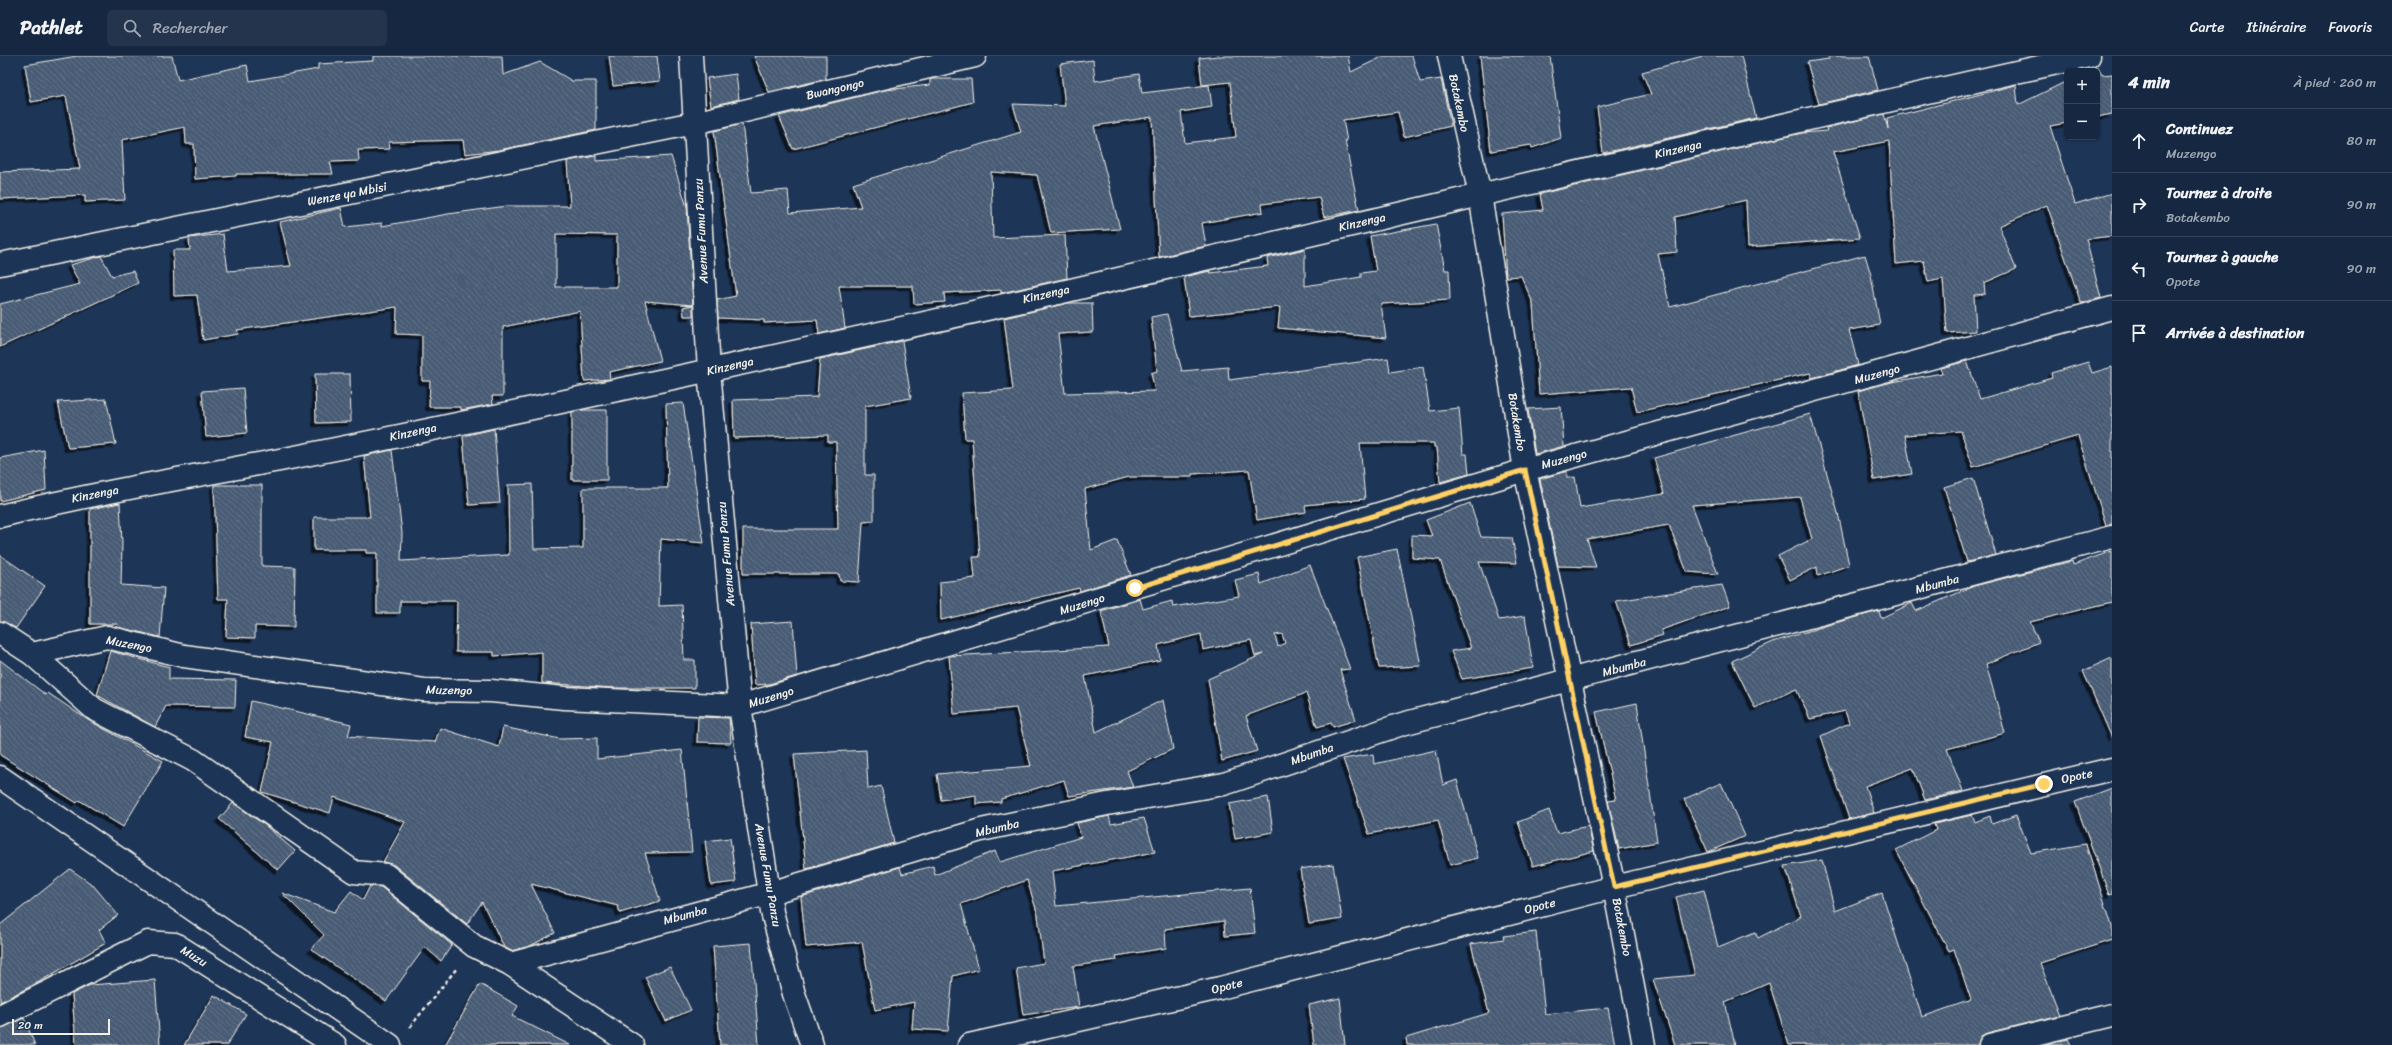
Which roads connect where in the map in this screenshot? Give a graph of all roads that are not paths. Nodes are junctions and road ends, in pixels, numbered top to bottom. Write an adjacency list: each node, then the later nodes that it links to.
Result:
1 (691, 56): 5 (street, Avenue Fumu Panzu)
2 (975, 56): 5 (street, Bwangongo)
3 (1449, 56): 6 (street, Botakembo)
4 (2089, 56): 6 (street, Kinzenga)
5 (694, 123): 7 (street, Wenze ya Mbisi); 9 (street, Avenue Fumu Panzu)
6 (1480, 196): 9 (street, Kinzenga); 10 (street, Botakembo)
7 (0, 264)
8 (2112, 308): 10 (street, Muzengo)
9 (709, 371): 11 (street, Kinzenga); 16 (street, Avenue Fumu Panzu)
10 (1525, 470): 15 (street, Botakembo); 16 (street, Muzengo)
11 (0, 516)
12 (2112, 537): 15 (street, Mbumba)
13 (0, 633): 14 (street)
14 (32, 654): 16 (street, Muzengo); 21 (street)
15 (1568, 681): 19 (street, Botakembo); 20 (street, Mbumba)
16 (740, 706): 20 (street, Avenue Fumu Panzu)
17 (2112, 769): 19 (street, Opote)
18 (0, 777): 24 (street)
19 (1614, 887): 28 (street, Opote); 29 (street, Botakembo)
20 (770, 892): 21 (street, Mbumba); 27 (street, Avenue Fumu Panzu)
21 (510, 964): 26 (street)
22 (2112, 1015): 30 (street)
23 (0, 1016): 25 (street, Muzu)
24 (398, 1039)
25 (334, 1045)
26 (632, 1045)
27 (812, 1045)
28 (969, 1045)
29 (1644, 1045)
30 (1990, 1045)

